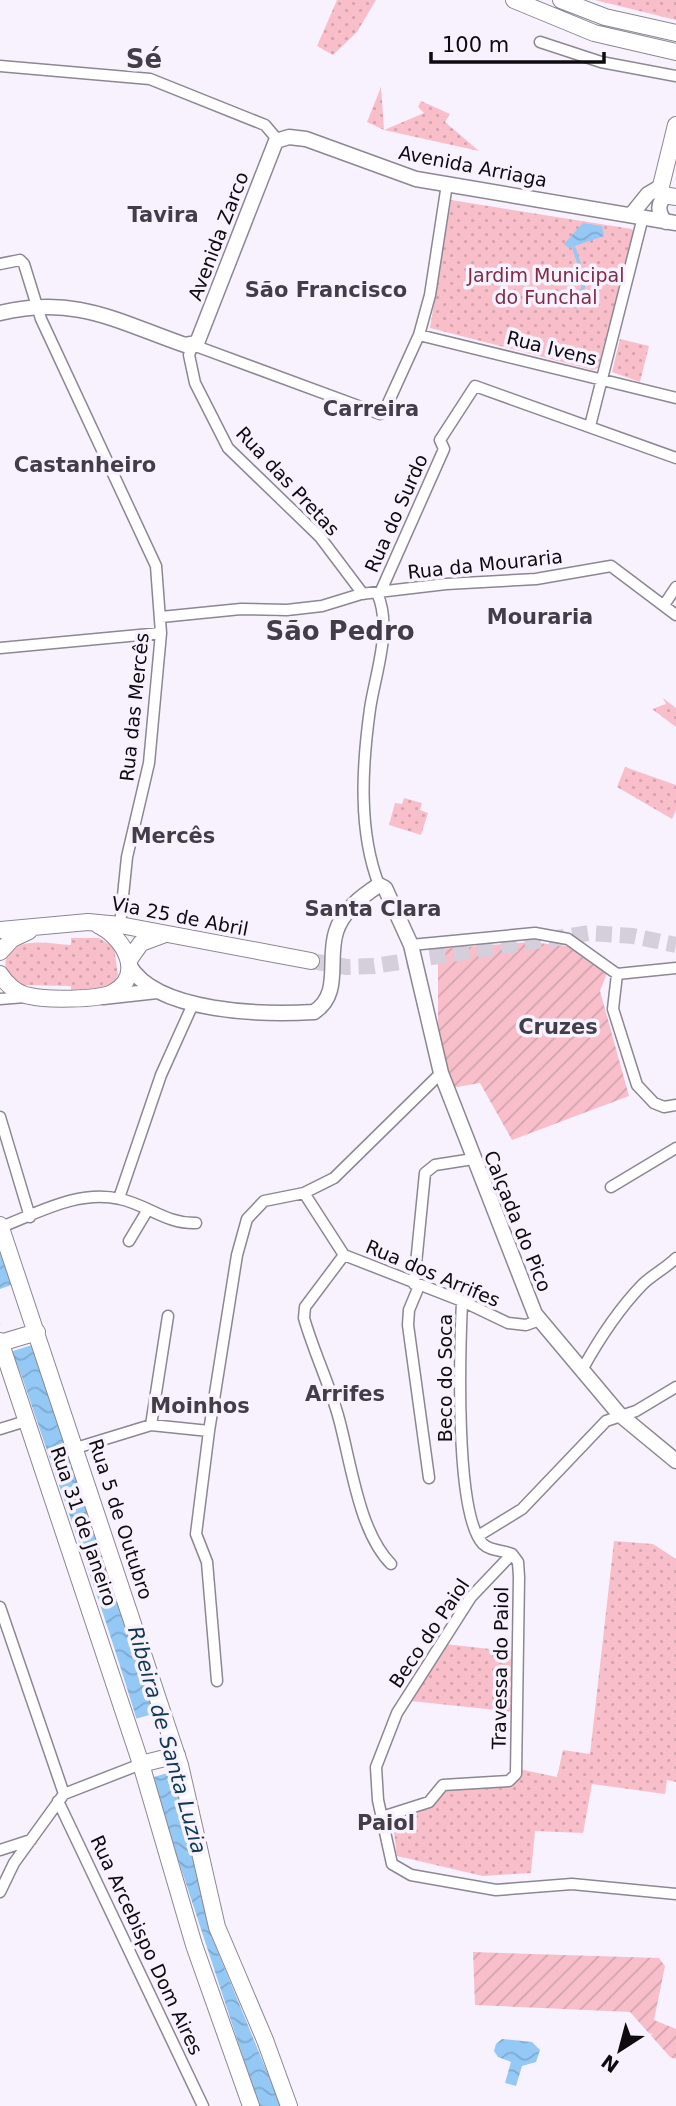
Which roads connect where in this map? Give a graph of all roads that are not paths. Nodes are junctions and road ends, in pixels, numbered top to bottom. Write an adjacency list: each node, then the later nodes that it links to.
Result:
1 (514, 0): 5 (main road)
2 (561, 0): 3 (main road)
3 (670, 32): 5 (main road)
4 (540, 42): 7 (street)
5 (676, 49)
6 (0, 66): 9 (street)
7 (676, 76)
8 (676, 125): 11 (main road)
9 (277, 139): 10 (street, Avenida Arriaga); 18 (street, Avenida Zarco)
10 (447, 184): 12 (street, Avenida Arriaga); 17 (street)
11 (668, 193): 12 (street); 13 (street, Avenida Arriaga)
12 (637, 216): 13 (street, Avenida Arriaga); 19 (street)
13 (671, 222)
14 (0, 264): 15 (street, Rua das Mercês)
15 (37, 306): 16 (street); 18 (street); 28 (street, Rua das Mercês)
16 (0, 313)
17 (419, 335): 18 (street); 19 (street, Rua Ivens)
18 (193, 345): 25 (street, Rua das Pretas)
19 (603, 378): 20 (street, Rua Ivens); 21 (street)
20 (676, 398)
21 (590, 426): 22 (street); 24 (street, Rua do Surdo)
22 (676, 458)
23 (676, 587): 26 (street)
24 (379, 593): 25 (street, Rua da Mouraria); 26 (street, Rua da Mouraria); 31 (street)
25 (363, 594): 28 (street, Rua da Mouraria)
26 (664, 605): 27 (street)
27 (676, 615)
28 (161, 617): 29 (street, Rua das Mercês)
29 (161, 633): 30 (street); 34 (street, Rua das Mercês)
30 (0, 648)
31 (379, 885): 37 (street, Calçada do Pico); 48 (street)
32 (89, 922): 33 (main road, Via 25 de Abril); 34 (main road, Via 25 de Abril); 40 (main road)
33 (40, 925): 35 (main road, Via 25 de Abril); 38 (main road)
34 (120, 925): 36 (main road, Via 25 de Abril)
35 (0, 930)
36 (166, 934): 39 (main road, Via 25 de Abril); 40 (main road)
37 (411, 945): 43 (street); 49 (street, Calçada do Pico)
38 (0, 952)
39 (311, 961)
40 (129, 963): 44 (street); 46 (main road)
41 (676, 968): 43 (street)
42 (0, 974): 45 (main road)
43 (617, 974): 50 (street)
44 (158, 991): 46 (street); 48 (street)
45 (29, 996): 46 (main road); 47 (street)
46 (100, 997)
47 (0, 999)
48 (192, 1004): 56 (street)
49 (441, 1073): 53 (street, Calçada do Pico); 55 (street)
50 (676, 1105)
51 (0, 1117): 58 (street)
52 (676, 1148): 54 (street)
53 (473, 1159): 64 (street); 67 (street, Calçada do Pico)
54 (611, 1187)
55 (304, 1193): 62 (street, Rua dos Arrifes); 76 (street)
56 (120, 1198): 57 (street); 58 (street)
57 (147, 1210): 59 (street); 61 (street)
58 (30, 1217): 60 (street)
59 (196, 1223)
60 (0, 1226): 68 (main road, Rua 5 de Outubro)
61 (129, 1241)
62 (344, 1255): 64 (street, Rua dos Arrifes); 82 (street)
63 (675, 1259): 70 (street)
64 (417, 1285): 65 (street, Rua dos Arrifes); 79 (street)
65 (462, 1301): 67 (street, Rua dos Arrifes); 80 (street, Beco do Soca)
66 (168, 1316): 74 (street)
67 (540, 1320): 70 (street, Calçada do Pico)
68 (37, 1332): 69 (main road); 77 (main road, Rua 5 de Outubro)
69 (0, 1342): 73 (main road, Rua 31 de Janeiro)
70 (582, 1370): 72 (street, Calçada do Pico)
71 (676, 1387): 72 (street)
72 (619, 1414): 78 (street, Calçada do Pico); 80 (street)
73 (26, 1420): 75 (street); 86 (main road, Rua 31 de Janeiro)
74 (151, 1425): 76 (street); 77 (street)
75 (0, 1429)
76 (209, 1431): 84 (street)
77 (76, 1448): 85 (main road, Rua 5 de Outubro)
78 (676, 1461)
79 (429, 1478)
80 (478, 1536): 81 (street)
81 (512, 1554): 88 (street, Beco do Paiol); 88 (street, Travessa do Paiol)
82 (391, 1564)
83 (0, 1607): 87 (street, Rua Arcebispo Dom Aires)
84 (217, 1681)
85 (177, 1755): 86 (main road); 96 (main road, Rua 5 de Outubro)
86 (141, 1764): 87 (street); 95 (main road, Rua 31 de Janeiro)
87 (61, 1797): 89 (street); 94 (street, Rua Arcebispo Dom Aires)
88 (382, 1817): 93 (street, Beco do Paiol)
89 (31, 1840): 90 (street); 91 (street)
90 (1, 1850): 91 (street)
91 (8, 1869): 92 (street)
92 (0, 1892)
93 (676, 1894)
94 (204, 2106)
95 (251, 2106)
96 (289, 2106)

